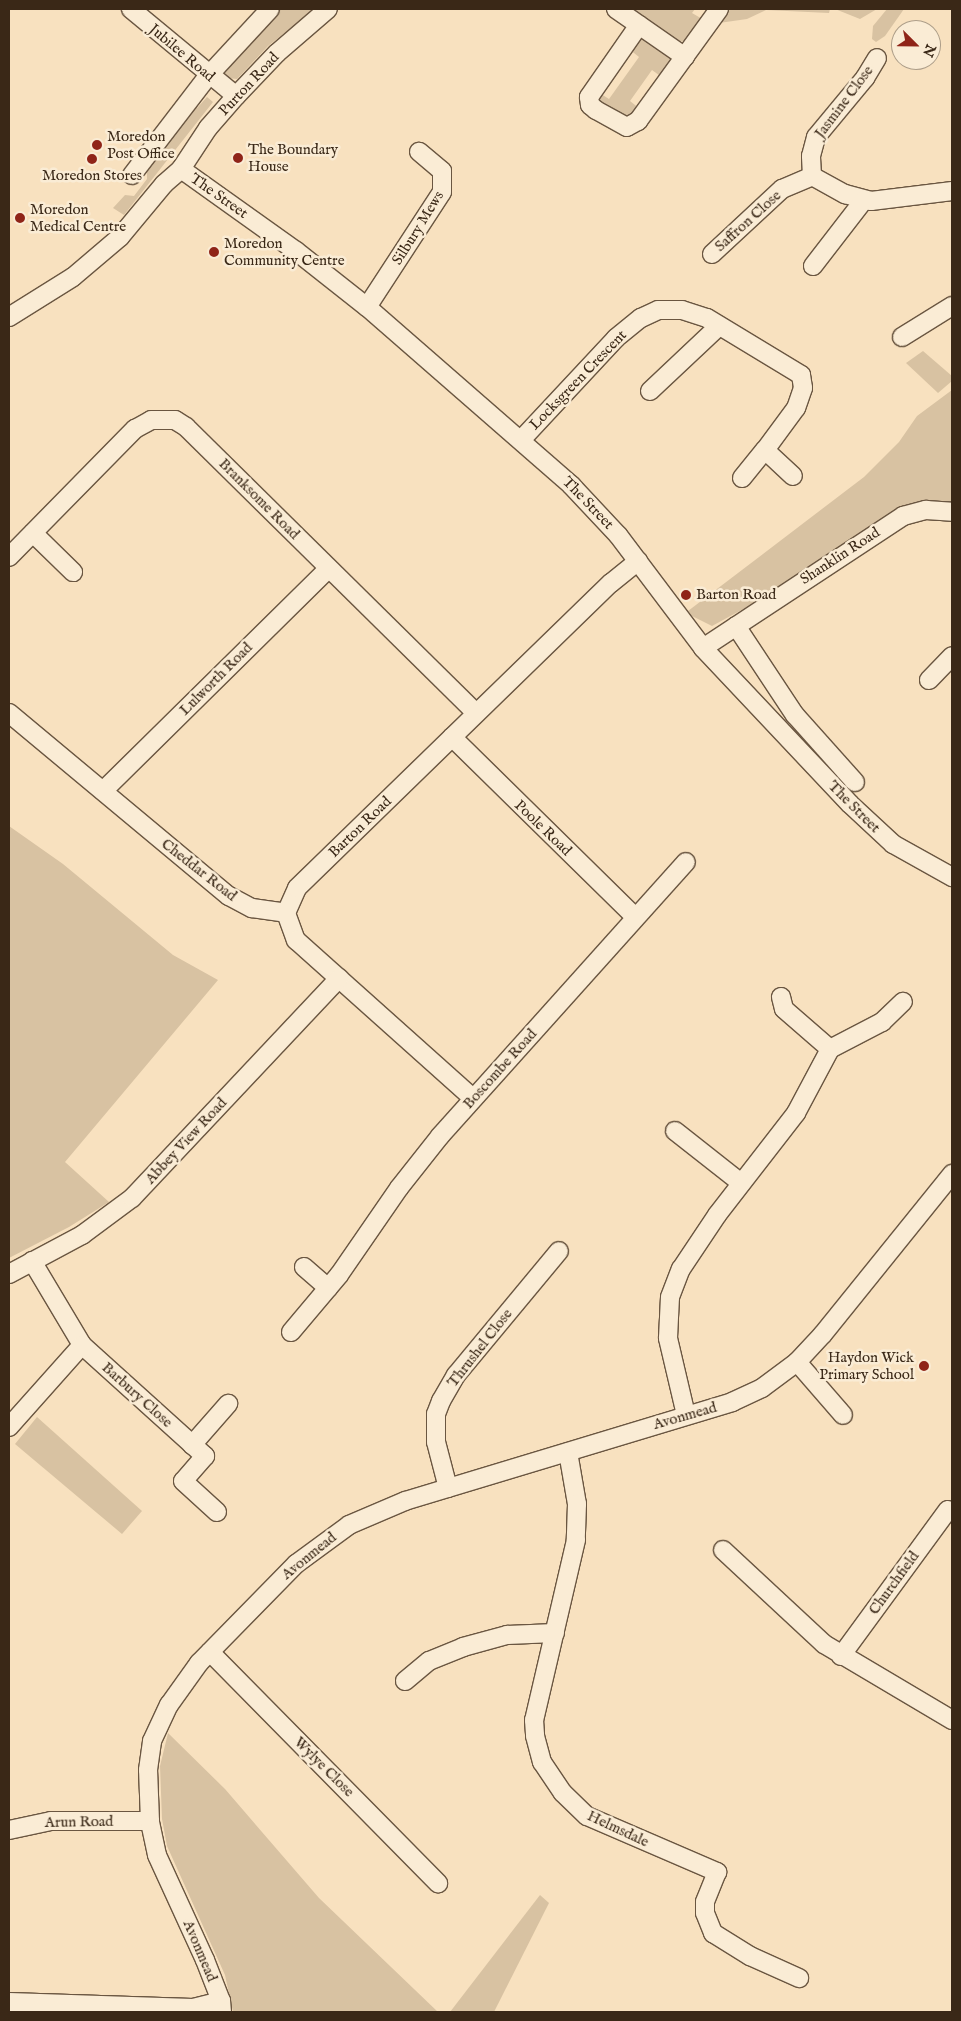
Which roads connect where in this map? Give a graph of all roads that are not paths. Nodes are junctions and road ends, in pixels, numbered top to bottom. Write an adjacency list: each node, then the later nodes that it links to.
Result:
1 (130, 9): 9 (street, Jubilee Road)
2 (270, 9): 9 (street)
3 (328, 9): 10 (street, Purton Road)
4 (616, 9): 6 (street)
5 (719, 9): 7 (street)
6 (639, 25): 7 (street); 7 (street)
7 (685, 57)
8 (877, 58): 14 (street, Jasmine Close)
9 (208, 76): 10 (street, Jubilee Road); 13 (street)
10 (236, 96): 12 (street, Purton Road)
11 (419, 152): 20 (street, Silbury Mews)
12 (182, 169): 20 (street, The Street); 21 (street, Purton Road)
13 (132, 175)
14 (812, 176): 16 (street); 17 (street, Saffron Close)
15 (952, 191): 16 (street)
16 (864, 200): 18 (street)
17 (712, 254)
18 (813, 266)
19 (952, 306): 23 (street)
20 (367, 307): 25 (street, The Street)
21 (9, 317)
22 (719, 326): 24 (street); 25 (street, Locksgreen Crescent); 26 (street, Locksgreen Crescent)
23 (902, 337)
24 (650, 392)
25 (521, 440): 32 (street, The Street)
26 (765, 450): 27 (street); 28 (street, Locksgreen Crescent)
27 (793, 476)
28 (742, 478)
29 (952, 512): 35 (street, Shanklin Road)
30 (33, 533): 31 (street, Branksome Road); 33 (street, Branksome Road); 34 (street)
31 (9, 557)
32 (638, 560): 36 (street, The Street); 40 (street, Barton Road)
33 (329, 568): 40 (street, Branksome Road); 43 (street, Lulworth Road)
34 (72, 572)
35 (736, 626): 36 (street, Shanklin Road); 42 (street)
36 (703, 648): 45 (street, The Street)
37 (952, 656): 38 (street)
38 (929, 680)
39 (9, 713): 43 (street, Cheddar Road)
40 (476, 713): 41 (street, Barton Road)
41 (452, 737): 46 (street, Barton Road); 47 (street, Poole Road)
42 (855, 782)
43 (103, 791): 46 (street, Cheddar Road)
44 (686, 862): 47 (street, Boscombe Road)
45 (952, 877)
46 (286, 913): 48 (street)
47 (636, 917): 52 (street, Boscombe Road)
48 (339, 978): 52 (street); 57 (street, Abbey View Road)
49 (781, 997): 51 (street)
50 (903, 1002): 51 (street)
51 (830, 1049): 55 (street)
52 (473, 1098): 60 (street, Boscombe Road)
53 (675, 1131): 55 (street)
54 (952, 1174): 63 (street, Avonmead)
55 (741, 1183): 65 (street)
56 (558, 1251): 70 (street, Thrushel Close)
57 (32, 1261): 59 (street, Abbey View Road); 62 (street, Barbury Close)
58 (304, 1267): 60 (street)
59 (9, 1274)
60 (328, 1288): 61 (street, Boscombe Road)
61 (291, 1332)
62 (82, 1345): 67 (street); 68 (street, Barbury Close)
63 (797, 1362): 65 (street, Avonmead); 66 (street)
64 (228, 1404): 68 (street)
65 (686, 1414): 69 (street, Avonmead)
66 (843, 1415)
67 (9, 1427)
68 (192, 1445): 72 (street, Barbury Close)
69 (568, 1452): 70 (street, Avonmead); 74 (street, Helmsdale)
70 (448, 1488): 75 (street, Avonmead)
71 (948, 1510): 76 (street, Churchfield)
72 (217, 1512)
73 (723, 1550): 76 (street)
74 (555, 1633): 77 (street); 82 (street, Helmsdale)
75 (210, 1652): 79 (street, Avonmead); 81 (street, Wylye Close)
76 (842, 1656): 78 (street)
77 (405, 1681)
78 (952, 1720)
79 (150, 1821): 80 (street, Arun Road); 84 (street, Avonmead)
80 (9, 1830)
81 (438, 1883)
82 (799, 1978)
83 (9, 2002): 84 (street)
84 (221, 2007)

